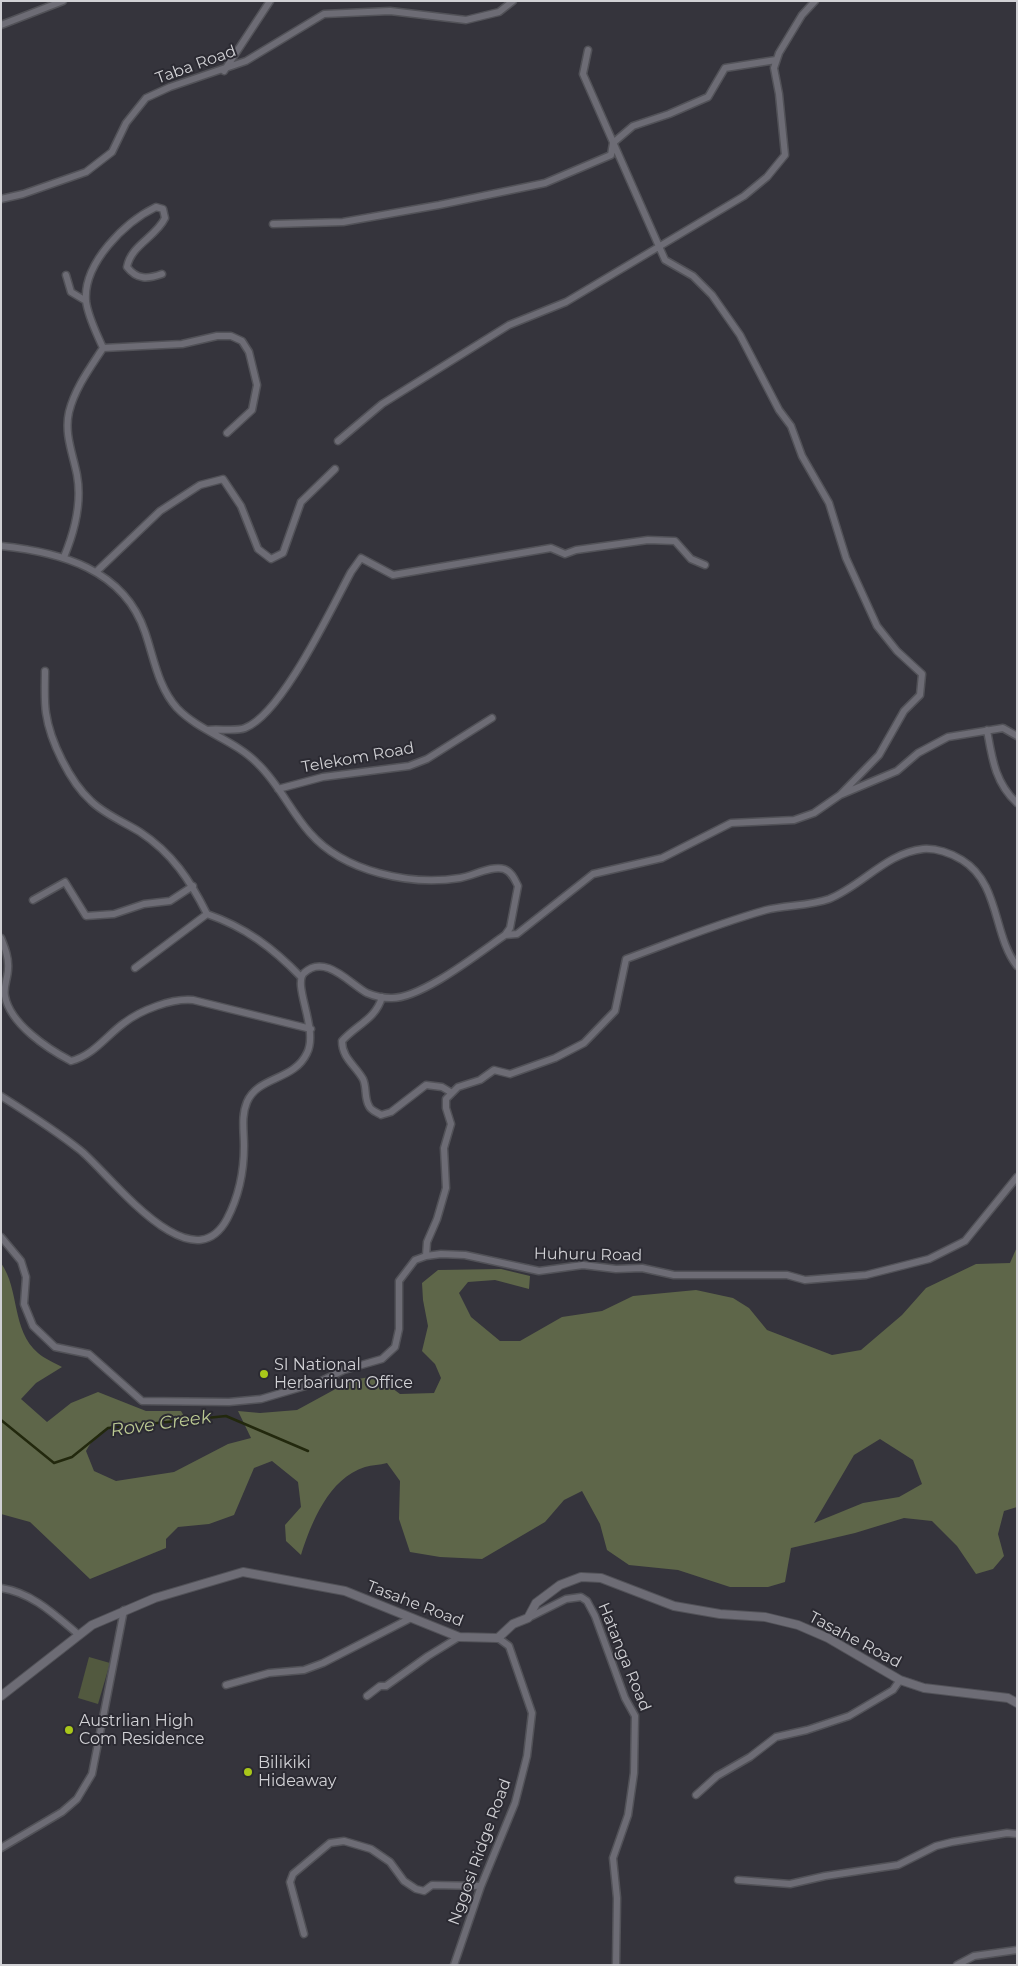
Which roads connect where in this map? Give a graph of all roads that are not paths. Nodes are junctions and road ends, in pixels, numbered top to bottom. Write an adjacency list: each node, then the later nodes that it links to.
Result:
1 (63, 1): 5 (street)
2 (270, 1): 8 (street)
3 (513, 1): 8 (street, Taba Road)
4 (815, 1): 7 (street)
5 (1, 25)
6 (588, 50): 9 (street)
7 (776, 60): 9 (street); 12 (street)
8 (224, 71): 10 (street, Taba Road)
9 (613, 143): 11 (street); 12 (street)
10 (1, 199)
11 (272, 224)
12 (660, 247): 18 (street); 30 (street)
13 (162, 274): 15 (street)
14 (66, 275): 15 (street)
15 (86, 301): 16 (street)
16 (103, 348): 17 (street); 21 (street)
17 (227, 433)
18 (338, 441)
19 (335, 469): 23 (street)
20 (1, 546): 21 (street)
21 (64, 557): 23 (street)
22 (705, 565): 26 (street)
23 (96, 572): 26 (street)
24 (45, 671): 32 (street)
25 (492, 718): 29 (street, Telekom Road)
26 (207, 730): 29 (street)
27 (987, 730): 28 (street); 30 (street); 31 (street)
28 (1017, 736)
29 (278, 788): 35 (street)
30 (840, 795): 35 (street)
31 (1017, 803)
32 (193, 886): 33 (street); 34 (street)
33 (33, 900)
34 (207, 914): 38 (street); 39 (street)
35 (505, 935): 40 (street)
36 (1, 938): 41 (street)
37 (1017, 966): 42 (street)
38 (135, 968)
39 (300, 977): 40 (street); 41 (street)
40 (382, 998): 42 (street)
41 (311, 1029): 43 (street)
42 (452, 1093): 46 (street)
43 (1, 1096)
44 (1017, 1177): 46 (street, Huhuru Road)
45 (1, 1237): 46 (street)
46 (426, 1256)
47 (1, 1588): 51 (street)
48 (124, 1610): 49 (street, Tasahe Road); 51 (street, Tasahe Road); 61 (street)
49 (412, 1618): 52 (street, Tasahe Road); 55 (street)
50 (528, 1618): 53 (street, Tasahe Road); 54 (street, Tasahe Road); 67 (street, Hatanga Road)
51 (79, 1635): 56 (street, Tasahe Road)
52 (459, 1638): 53 (street, Tasahe Road); 57 (street)
53 (498, 1638): 63 (street, Nggosi Ridge Road)
54 (900, 1680): 58 (street, Tasahe Road); 59 (street)
55 (226, 1685)
56 (1, 1696)
57 (367, 1696)
58 (1017, 1703)
59 (696, 1795)
60 (1017, 1834): 62 (street)
61 (1, 1848)
62 (738, 1880)
63 (481, 1886): 64 (street); 66 (street, Nggosi Ridge Road)
64 (304, 1934)
65 (1017, 1950): 68 (street)
66 (454, 1965)
67 (616, 1965)
68 (957, 1965)

